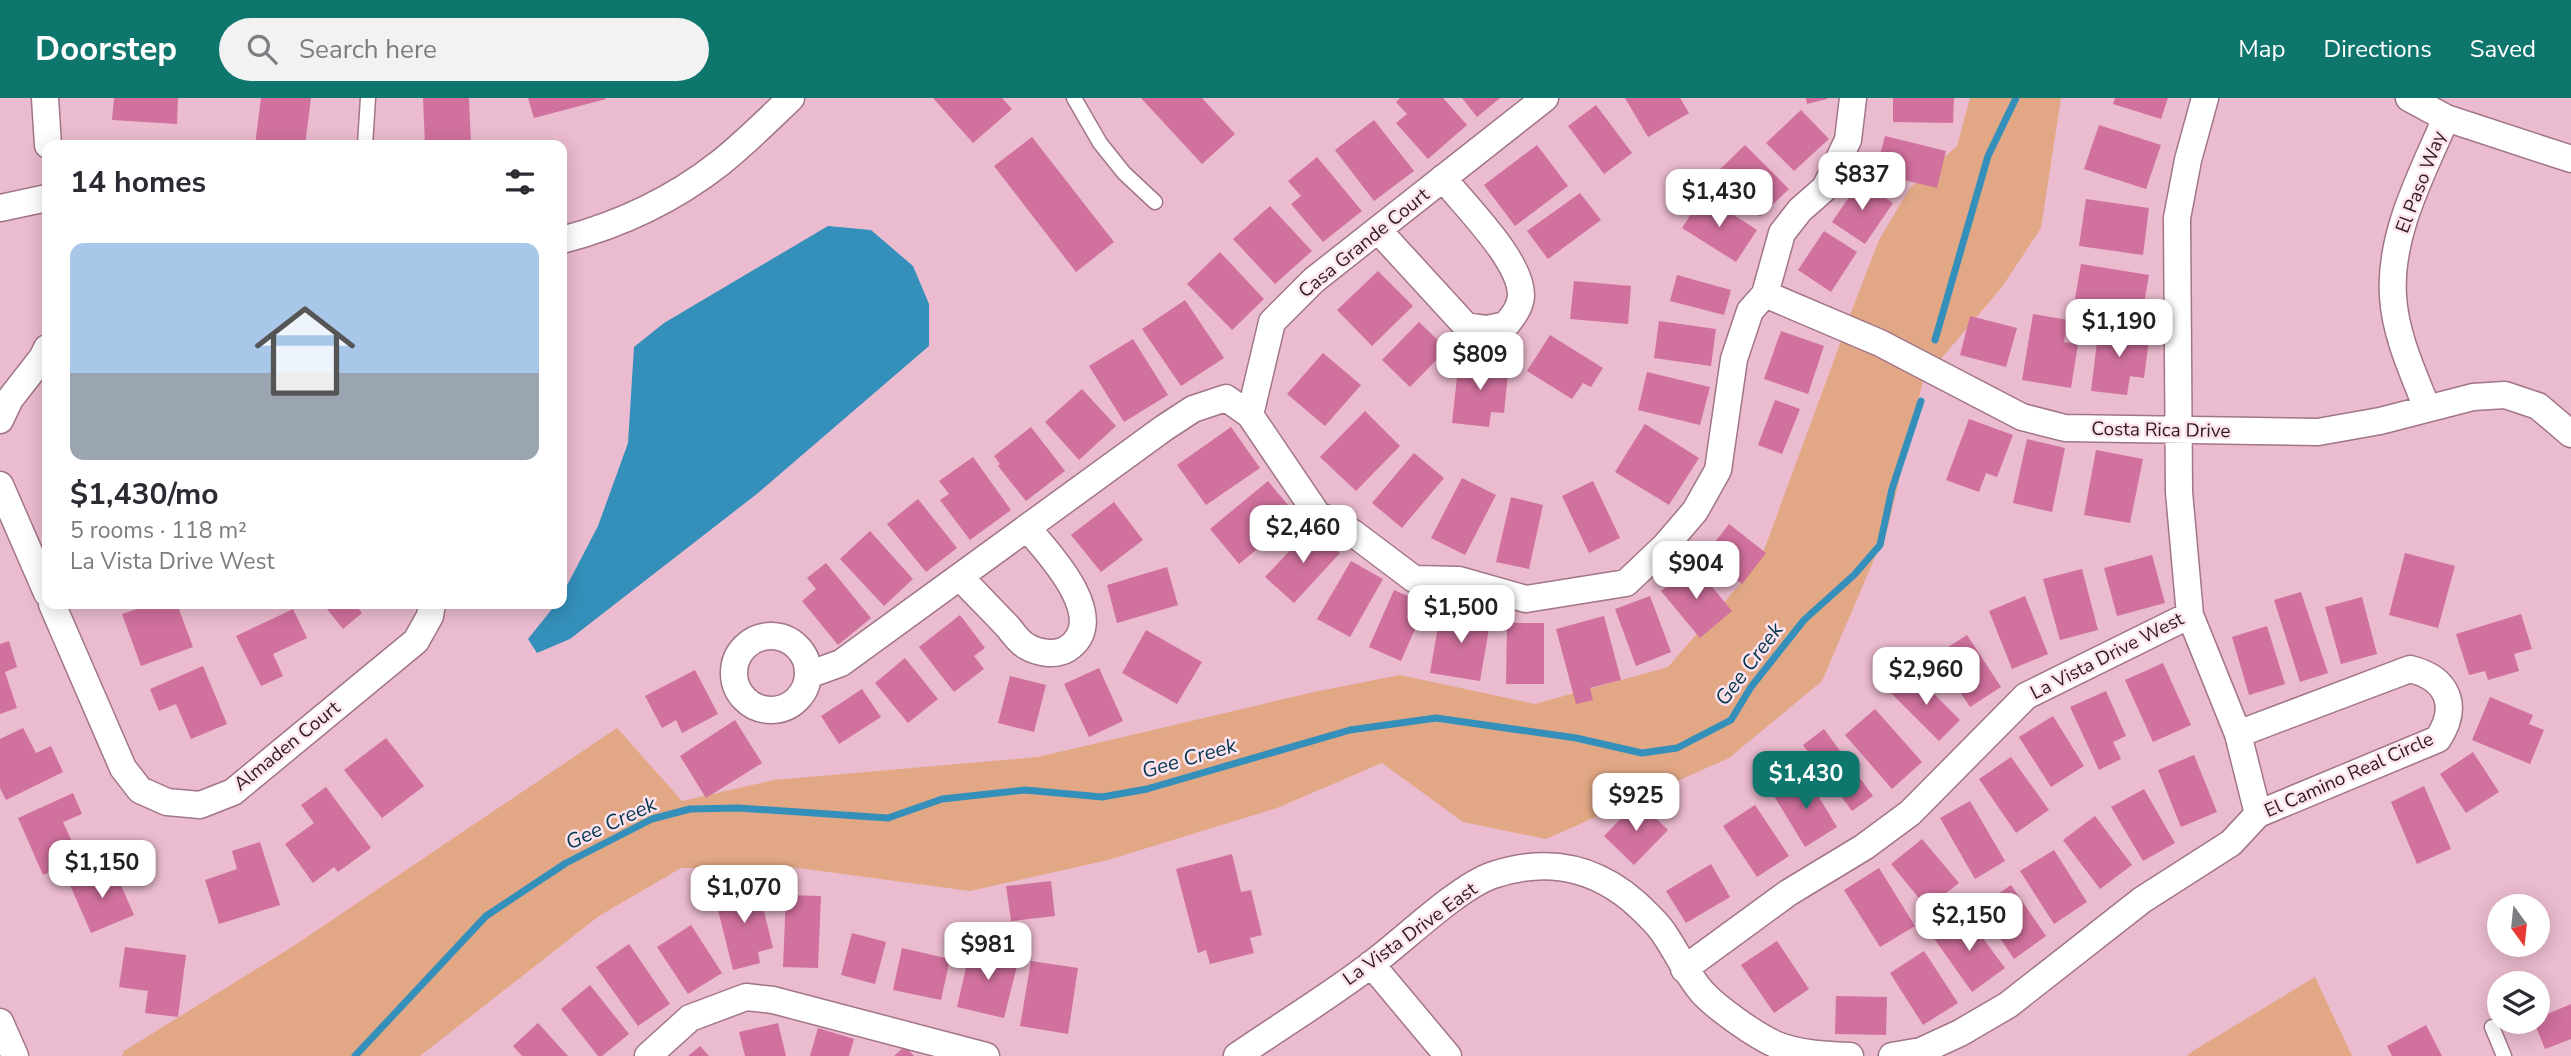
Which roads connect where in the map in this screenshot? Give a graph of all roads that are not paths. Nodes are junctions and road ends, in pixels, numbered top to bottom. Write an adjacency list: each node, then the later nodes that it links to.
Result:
1 (45, 98): 10 (street)
2 (368, 98): 11 (lane)
3 (791, 98): 18 (street)
4 (1074, 98): 15 (lane)
5 (1545, 98): 13 (street, Casa Grande Court)
6 (1853, 98): 19 (street)
7 (2205, 98): 24 (street, La Vista Drive West)
8 (2409, 98): 9 (street)
9 (2445, 118): 12 (street); 21 (street, El Paso Way)
10 (48, 140)
11 (365, 140)
12 (2571, 159)
13 (1443, 178): 17 (street, Casa Grande Court); 17 (street)
14 (42, 199): 16 (street)
15 (1155, 202)
16 (0, 208)
17 (1378, 230): 22 (street, Casa Grande Court)
18 (567, 239)
19 (1765, 294): 22 (street); 24 (street, Costa Rica Drive)
20 (42, 358): 23 (street)
21 (2427, 408): 24 (street, Costa Rica Drive); 25 (street, Costa Rica Drive)
22 (1250, 415): 27 (street)
23 (0, 420)
24 (2179, 430): 32 (street, La Vista Drive West)
25 (2571, 434)
26 (0, 485): 29 (street)
27 (1027, 528): 28 (street); 28 (street)
28 (960, 577): 33 (street)
29 (42, 582)
30 (54, 609): 31 (street, Almaden Court)
31 (431, 609)
32 (2190, 615): 34 (street); 37 (street, La Vista Drive West)
33 (808, 675)
34 (2238, 734): 35 (street); 35 (street, El Camino Real Circle)
35 (2258, 814): 47 (street, El Camino Real Circle)
36 (1371, 964): 37 (street, La Vista Drive East); 44 (street, La Vista Drive East); 45 (street)
37 (1684, 969): 40 (street)
38 (0, 1022): 41 (street)
39 (2495, 1034): 48 (lane)
40 (1807, 1054): 46 (street)
41 (15, 1056)
42 (648, 1056): 43 (street)
43 (986, 1056)
44 (1237, 1056)
45 (1448, 1056)
46 (1850, 1056)
47 (1892, 1056)
48 (2504, 1056)

